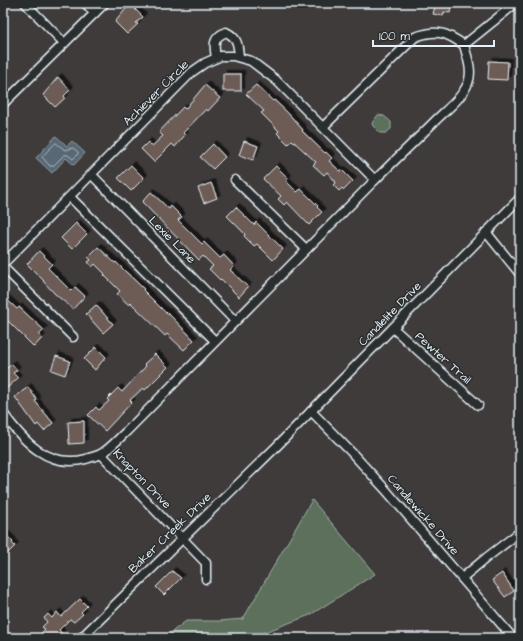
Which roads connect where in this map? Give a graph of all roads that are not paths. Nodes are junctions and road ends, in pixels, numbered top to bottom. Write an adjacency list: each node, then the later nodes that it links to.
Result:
1 (25, 3): 6 (street)
2 (85, 3): 5 (street)
3 (105, 3): 5 (street)
4 (516, 3): 7 (street)
5 (95, 13): 6 (street)
6 (64, 43): 10 (street)
7 (464, 45): 11 (street); 14 (street)
8 (239, 57): 9 (street, Achiever Circle); 9 (street); 11 (street, Achiever Circle)
9 (216, 58): 12 (street, Achiever Circle)
10 (3, 104)
11 (323, 127): 14 (street, Achiever Circle)
12 (92, 175): 15 (street, Achiever Circle); 21 (street, Lexie Lane)
13 (235, 180): 18 (street)
14 (375, 180): 18 (street)
15 (70, 197): 19 (street, Achiever Circle); 24 (street)
16 (520, 198): 17 (street, Candlelite Drive)
17 (486, 232): 20 (street); 22 (street, Candlelite Drive)
18 (306, 250): 21 (street)
19 (3, 265): 23 (street)
20 (520, 274)
21 (236, 321): 24 (street)
22 (393, 328): 25 (street, Pewter Trail); 26 (street, Candlelite Drive)
23 (73, 337)
24 (215, 341): 29 (street)
25 (478, 405)
26 (311, 411): 28 (street, Candlelite Drive); 32 (street, Candlewicke Drive)
27 (3, 413): 29 (street)
28 (277, 446): 31 (street, Baker Creek Drive)
29 (101, 454): 31 (street, Knapton Drive)
30 (520, 532): 32 (street)
31 (182, 538): 33 (street, Knapton Drive); 34 (street, Baker Creek Drive)
32 (462, 578): 35 (street, Candlewicke Drive)
33 (206, 579)
34 (81, 638)
35 (513, 638)

